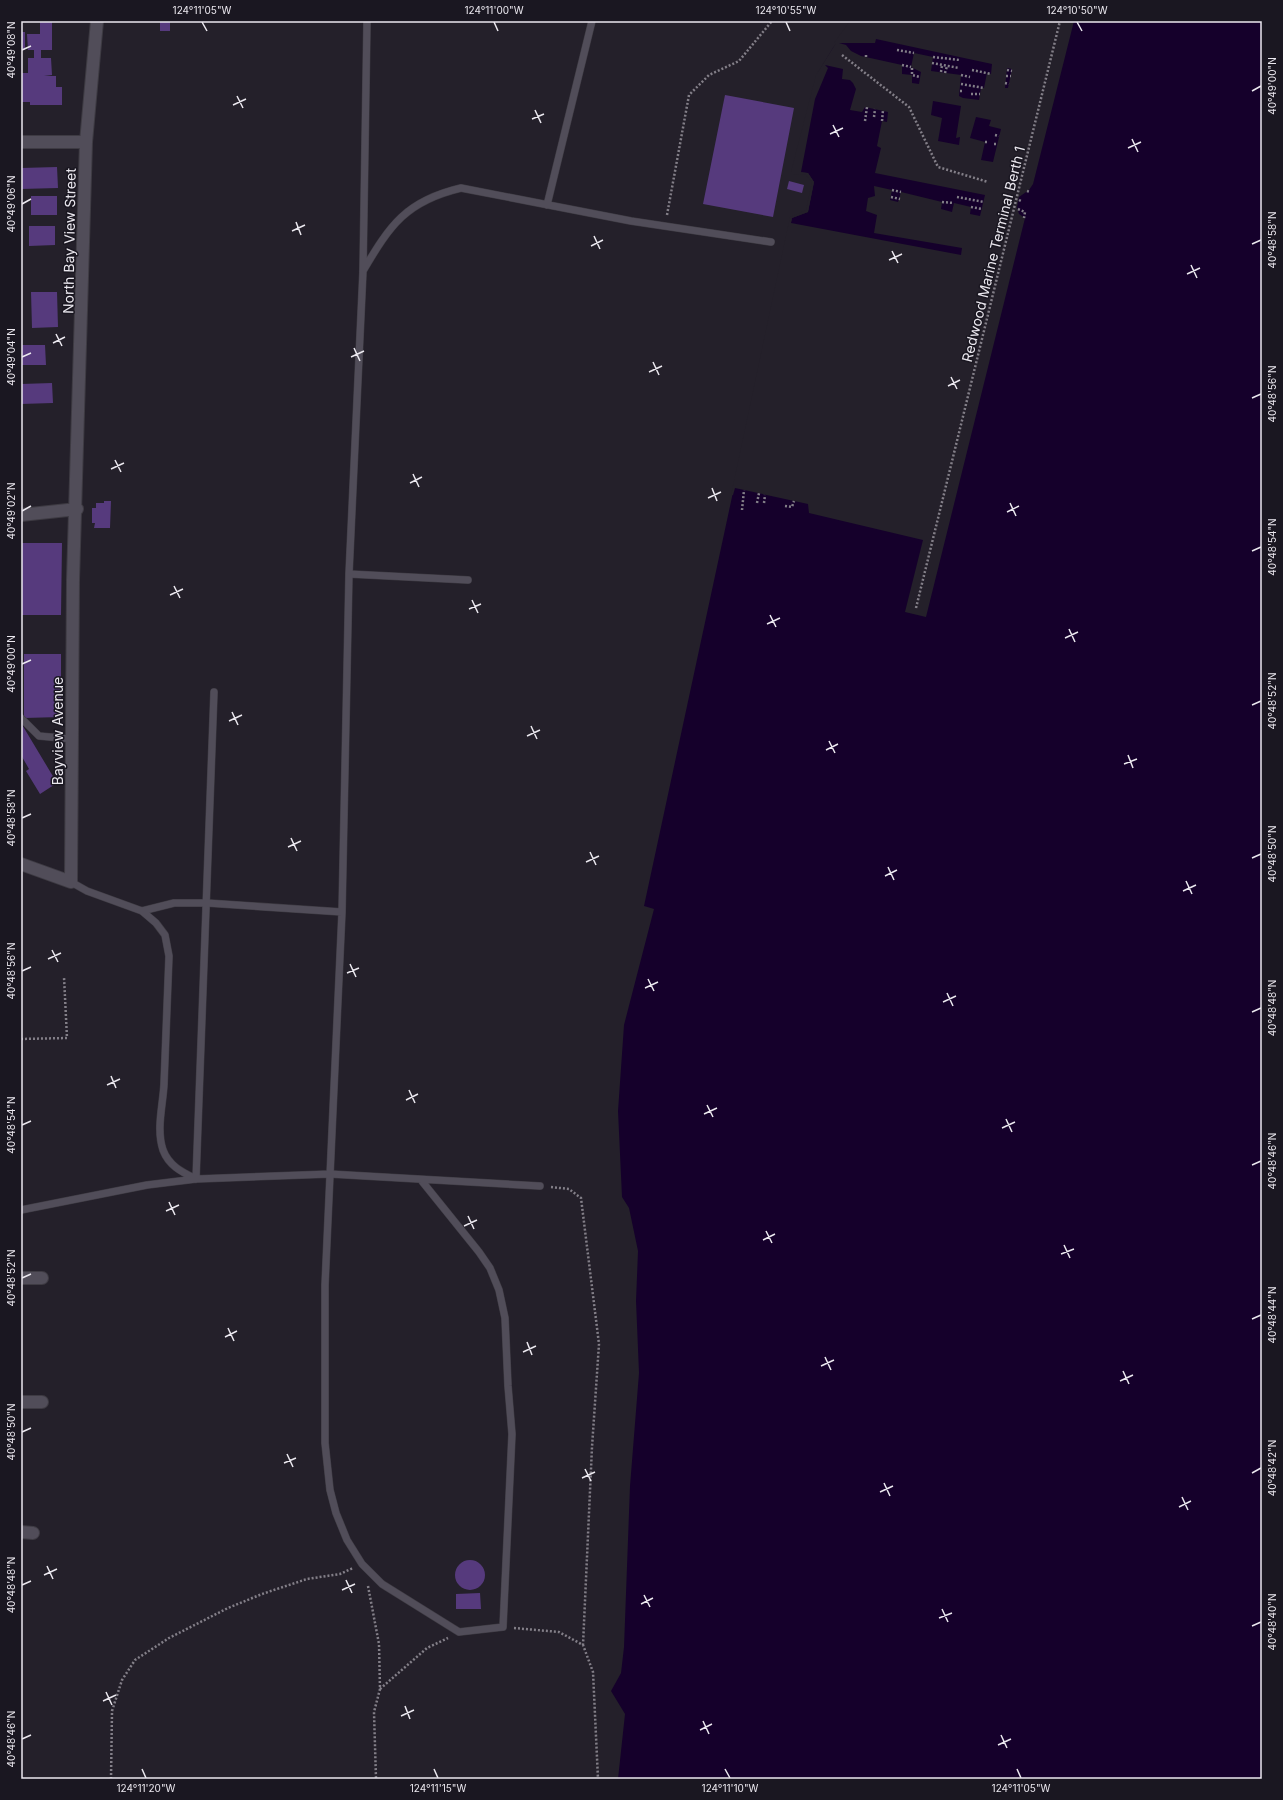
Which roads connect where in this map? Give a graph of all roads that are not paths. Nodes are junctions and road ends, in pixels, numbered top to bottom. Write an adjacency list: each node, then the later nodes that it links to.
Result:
1 (97, 21): 5 (street, North Bay View Street)
2 (367, 21): 8 (lane)
3 (592, 21): 6 (lane)
4 (21, 142): 5 (street)
5 (86, 142): 9 (street, North Bay View Street)
6 (547, 205): 7 (lane); 8 (lane)
7 (771, 242)
8 (363, 271): 11 (lane)
9 (77, 509): 10 (street); 12 (street, North Bay View Street)
10 (21, 515)
11 (349, 574): 13 (lane); 21 (lane)
12 (73, 580): 16 (street, Bayview Avenue)
13 (468, 580)
14 (214, 692): 19 (lane)
15 (21, 718): 16 (lane)
16 (72, 739): 18 (street, Bayview Avenue)
17 (21, 864): 18 (street)
18 (71, 882): 20 (lane)
19 (207, 903): 20 (lane); 21 (lane); 23 (lane)
20 (142, 911): 23 (lane)
21 (342, 912): 22 (lane)
22 (330, 1174): 23 (lane); 24 (lane); 24 (lane)
23 (196, 1179): 26 (lane)
24 (421, 1180): 25 (lane)
25 (540, 1186)
26 (21, 1210)
27 (21, 1278): 28 (street)
28 (42, 1278)
29 (21, 1402): 30 (street)
30 (42, 1402)
31 (21, 1532): 32 (street)
32 (33, 1533)

